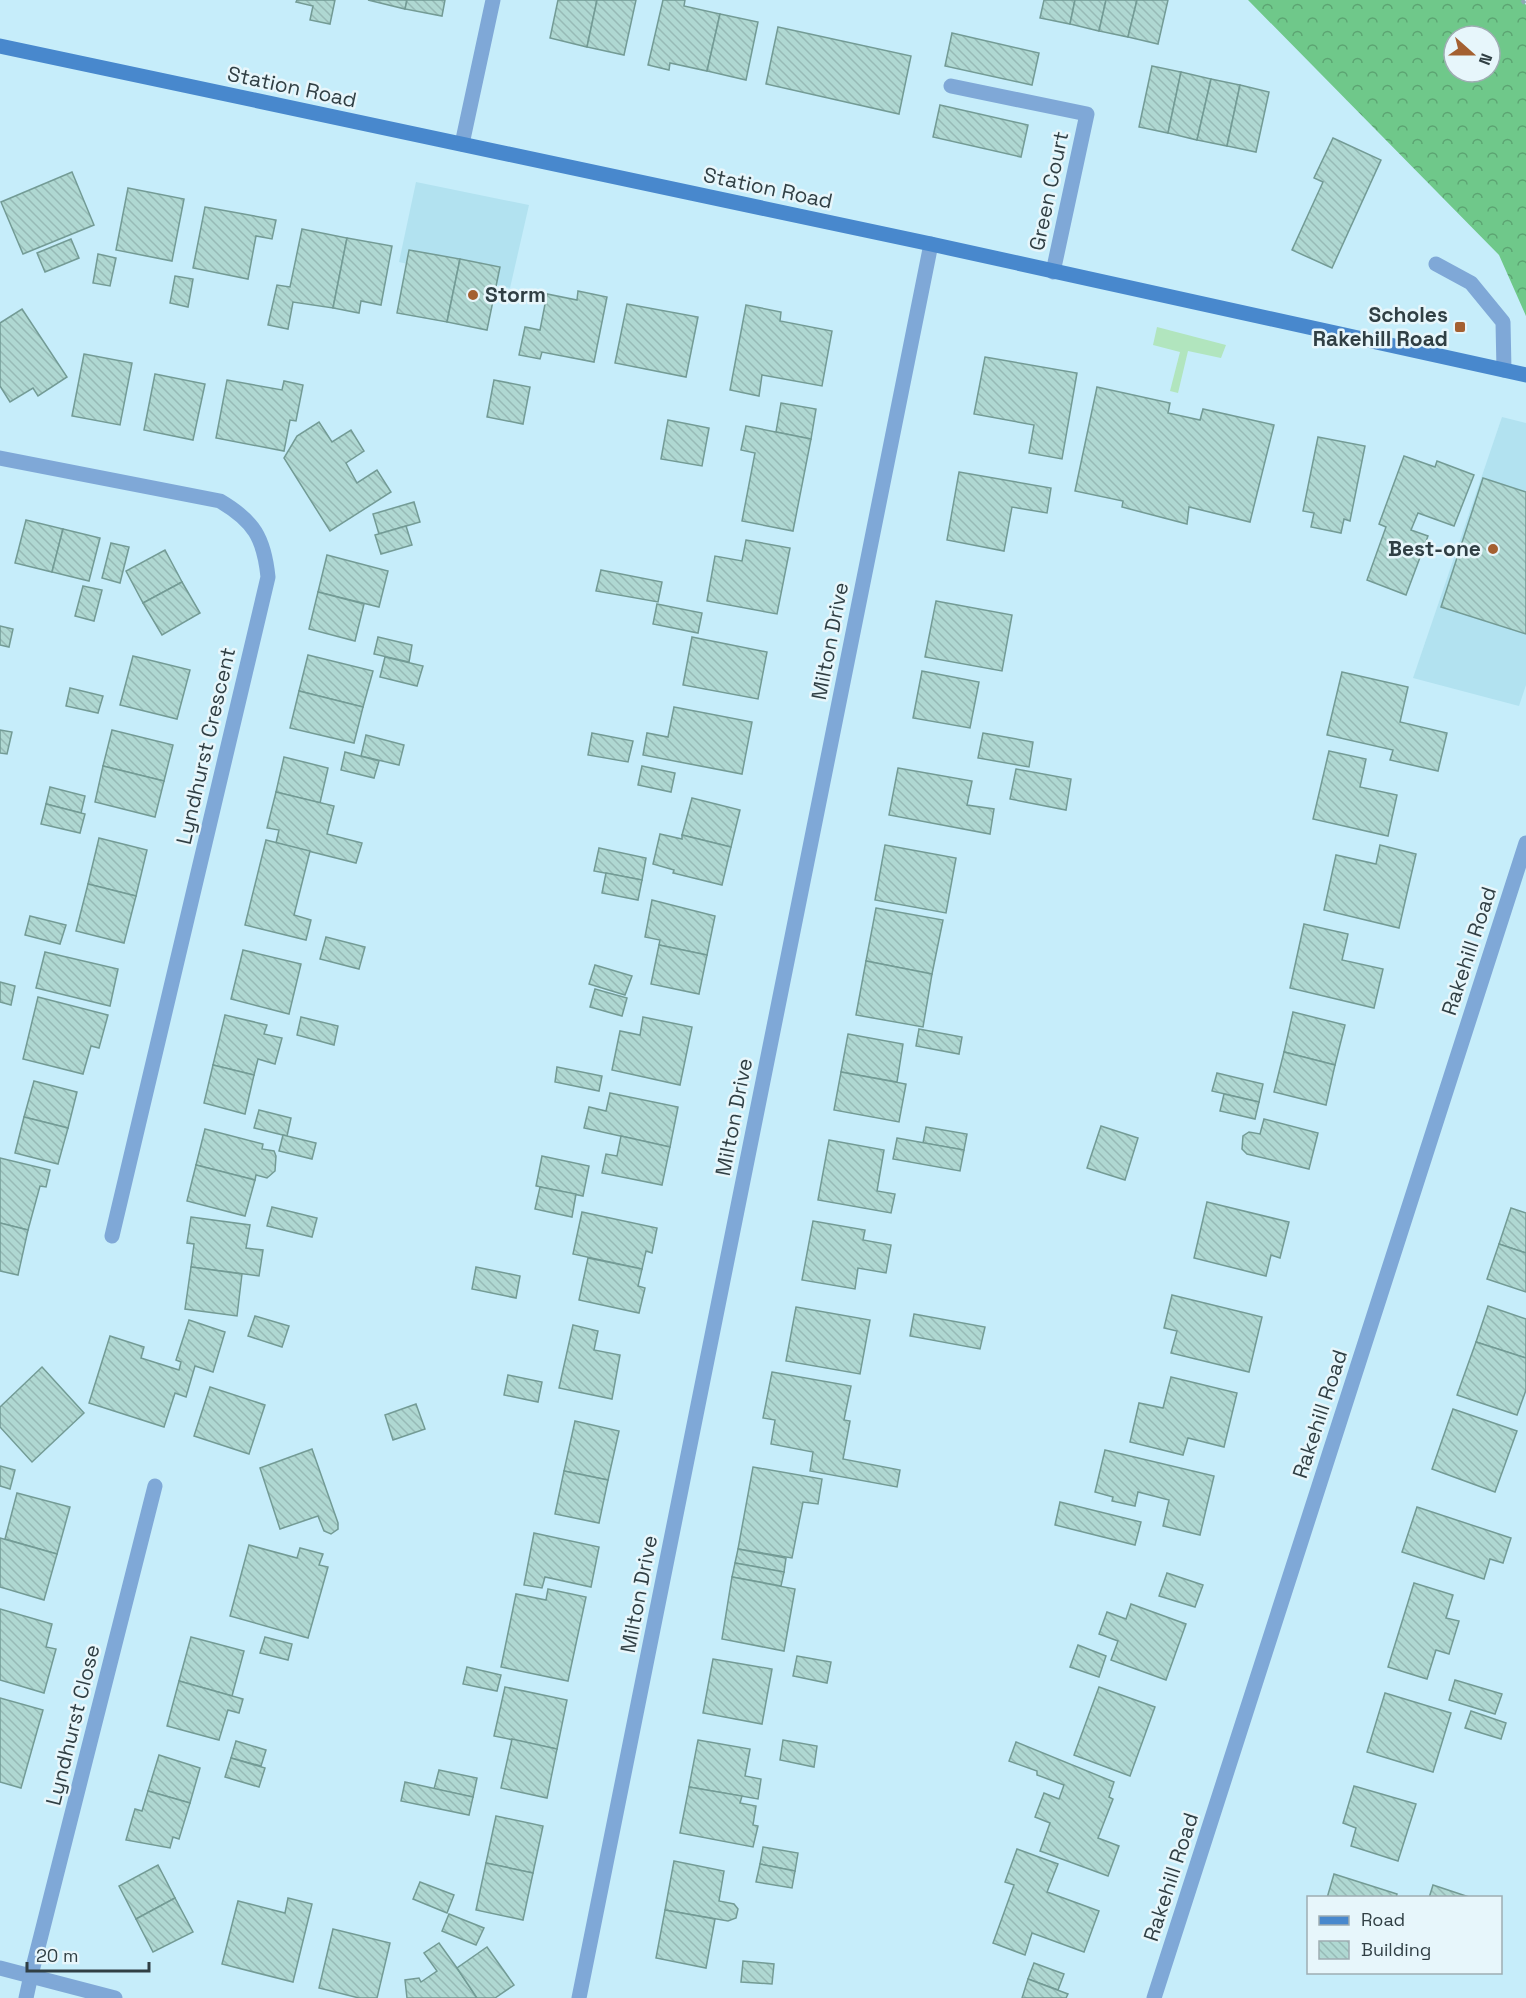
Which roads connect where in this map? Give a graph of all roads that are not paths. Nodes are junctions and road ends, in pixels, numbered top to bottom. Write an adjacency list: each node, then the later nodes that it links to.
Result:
1 (493, 0): 4 (street)
2 (0, 46): 4 (street, Station Road)
3 (951, 86): 7 (street, Green Court)
4 (462, 144): 5 (street, Station Road)
5 (931, 244): 7 (street, Station Road); 18 (street, Milton Drive)
6 (1436, 264): 8 (street)
7 (1053, 272): 8 (street, Station Road)
8 (1504, 370): 9 (street, Station Road)
9 (1526, 375)
10 (0, 458): 12 (street, Lyndhurst Crescent)
11 (1526, 843): 19 (street, Rakehill Road)
12 (112, 1236)
13 (155, 1486): 15 (street, Lyndhurst Close)
14 (0, 1968): 15 (street)
15 (31, 1975): 16 (street, Lyndhurst Close); 17 (street)
16 (26, 1998)
17 (115, 1998)
18 (579, 1998)
19 (1154, 1998)

